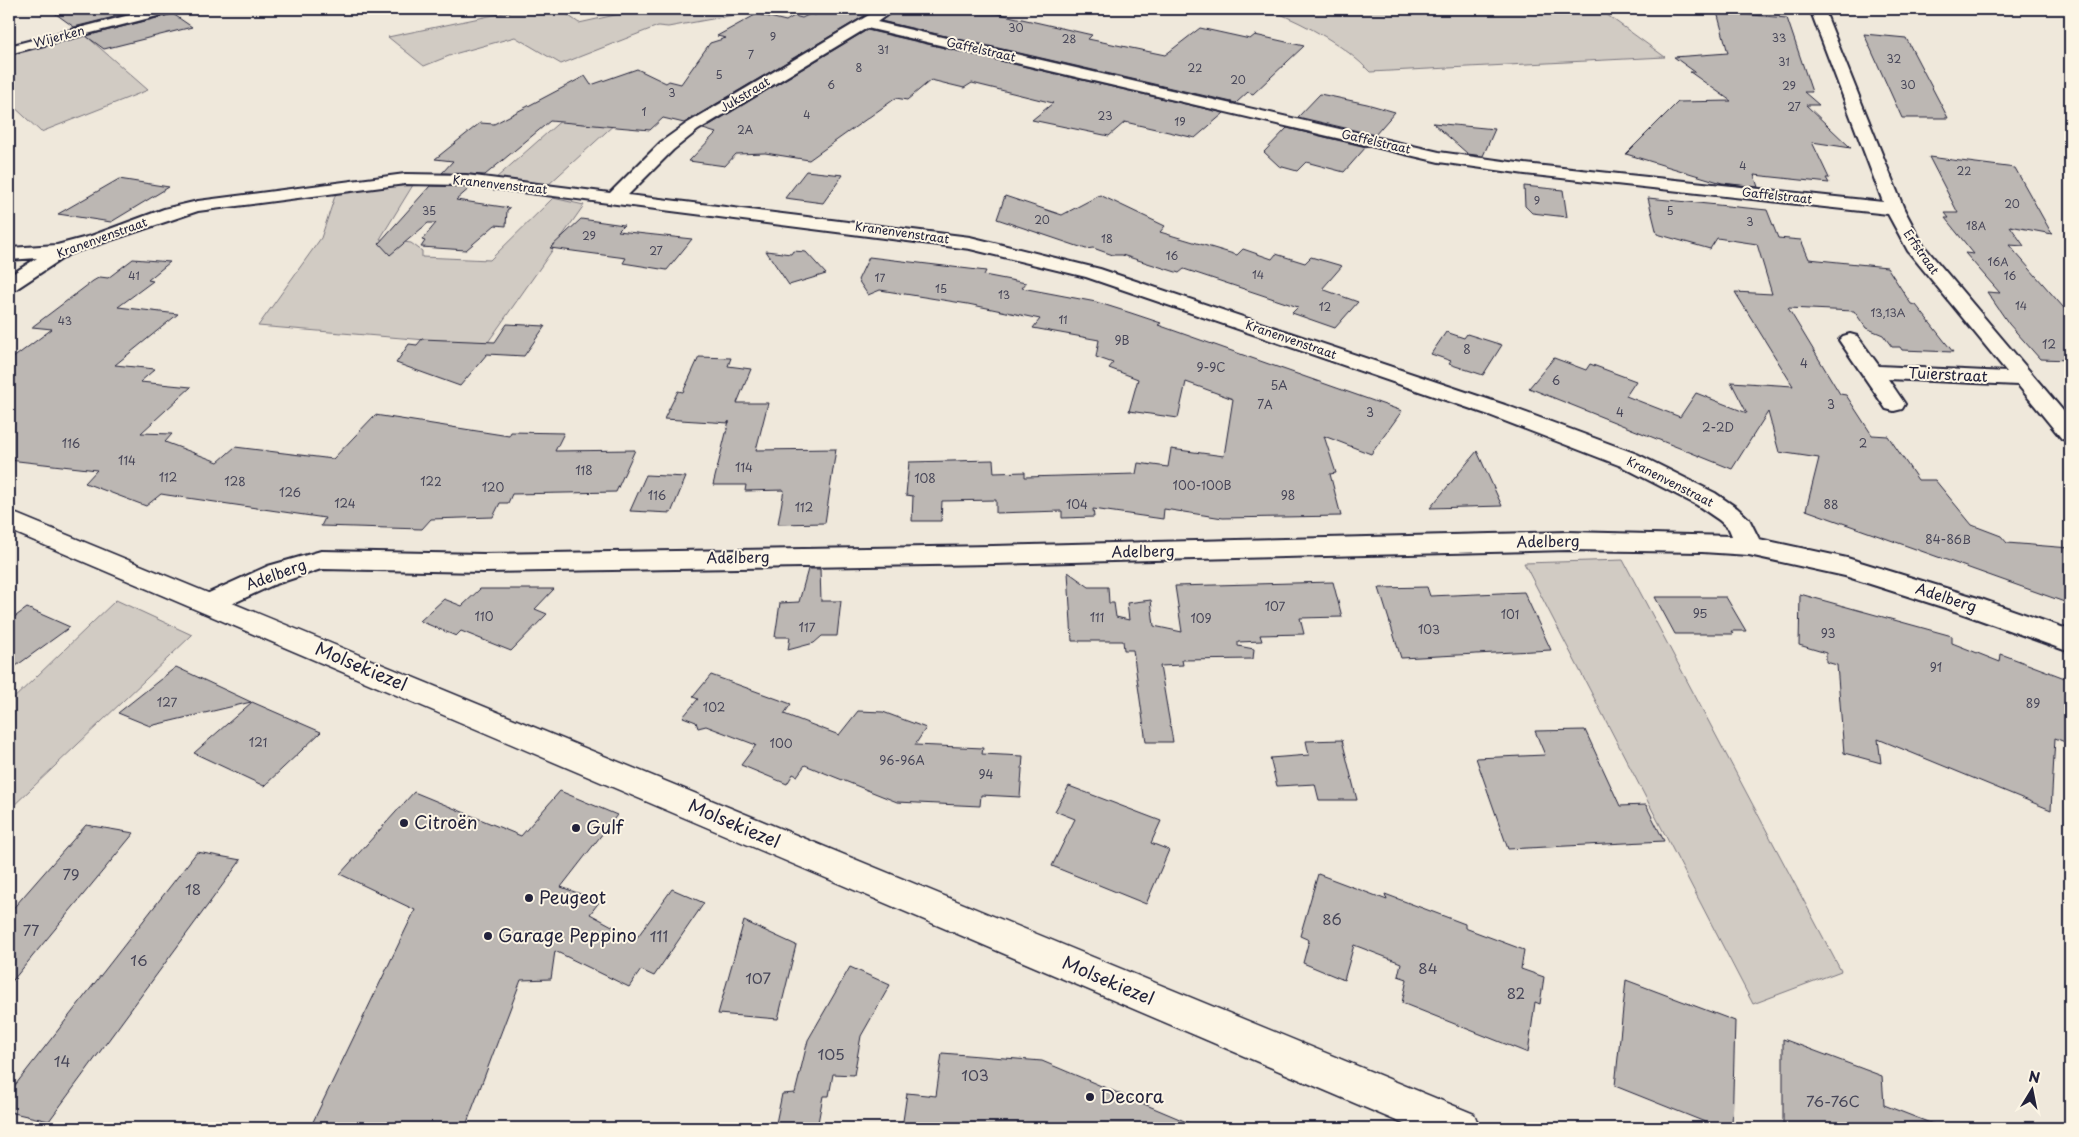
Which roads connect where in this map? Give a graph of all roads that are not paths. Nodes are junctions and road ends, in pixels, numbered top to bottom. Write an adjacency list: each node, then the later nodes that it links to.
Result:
1 (168, 9): 5 (street, Wijerken)
2 (888, 9): 4 (street, Jukstraat)
3 (1817, 9): 7 (street, Erfstraat)
4 (865, 23): 6 (street, Jukstraat); 7 (street, Gaffelstraat)
5 (9, 50)
6 (614, 198): 8 (street, Kranenvenstraat); 17 (street, Kranenvenstraat)
7 (1895, 209): 13 (street, Erfstraat)
8 (62, 250): 9 (street); 10 (street, Kranenvenstraat)
9 (9, 254)
10 (9, 285)
11 (1850, 340): 12 (street)
12 (1872, 372): 13 (street, Tuierstraat); 14 (street)
13 (2024, 379): 15 (street, Erfstraat)
14 (1894, 404)
15 (2070, 434)
16 (9, 520): 18 (main road, Molsekiezel)
17 (1749, 546): 18 (street, Adelberg); 19 (street, Adelberg)
18 (210, 604): 20 (main road, Molsekiezel)
19 (2070, 641)
20 (1460, 1128)

